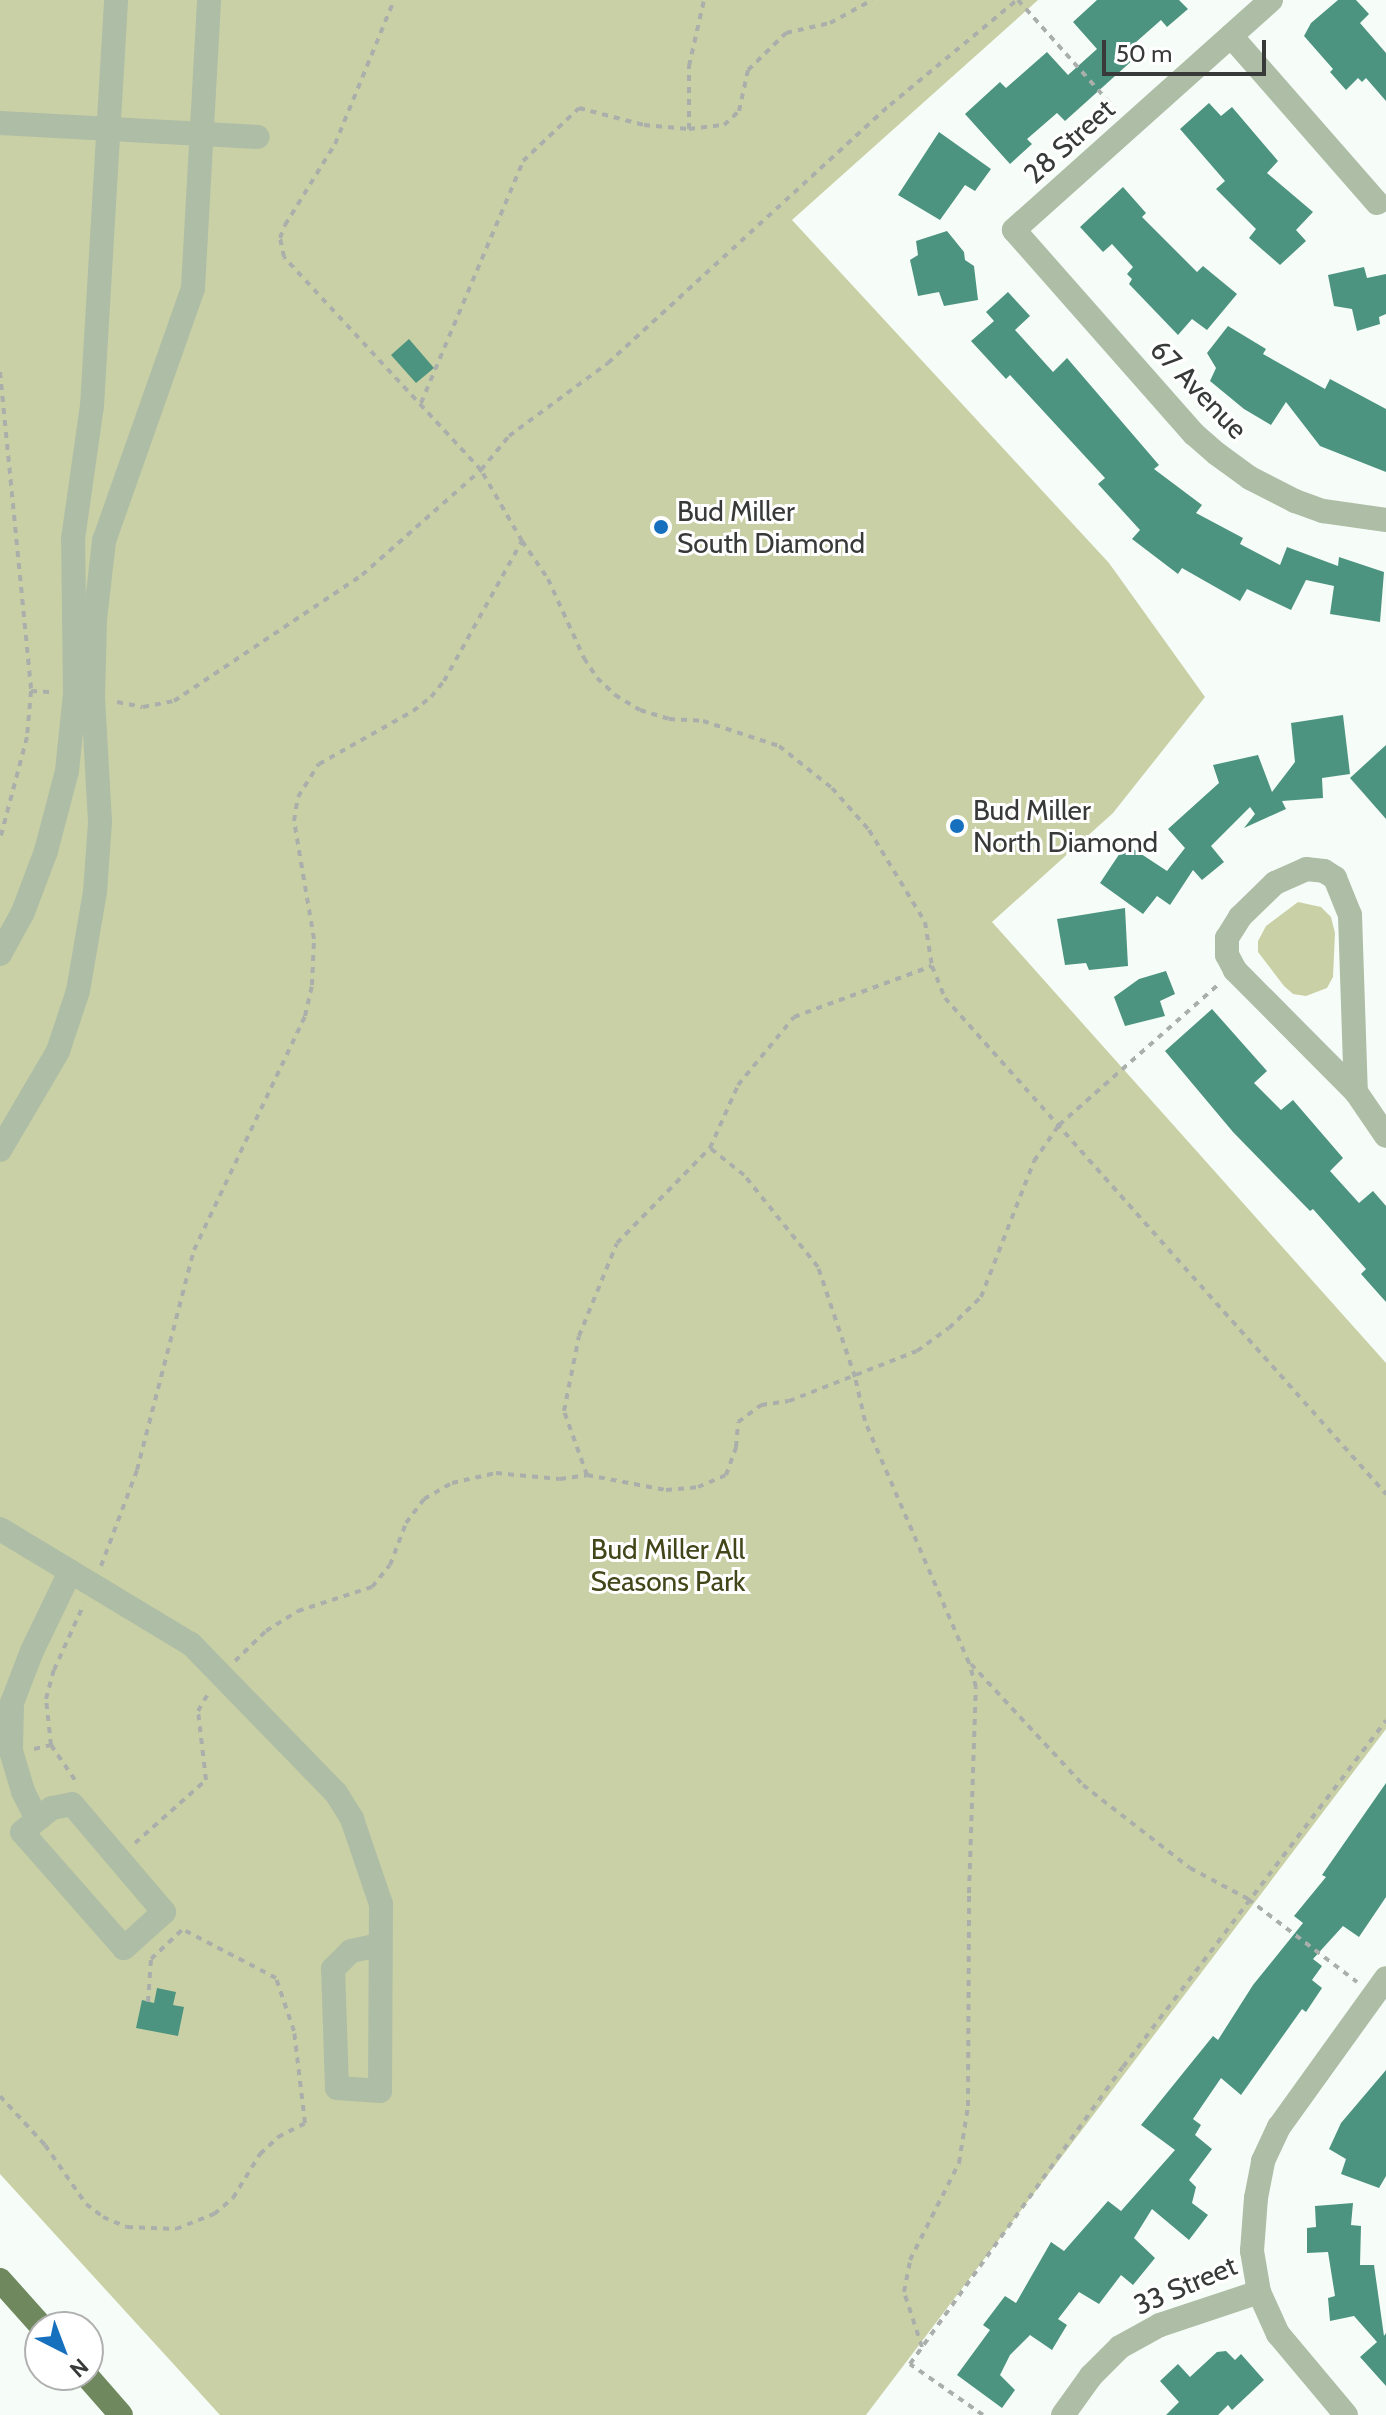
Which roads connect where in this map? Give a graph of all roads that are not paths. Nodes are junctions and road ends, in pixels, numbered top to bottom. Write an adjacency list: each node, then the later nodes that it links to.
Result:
1 (116, 0): 6 (street)
2 (209, 0): 7 (street)
3 (1271, 0): 4 (street, 28 Street)
4 (1231, 36): 9 (street); 10 (street, 28 Street)
5 (0, 123): 6 (street)
6 (111, 130): 7 (street); 12 (street)
7 (203, 135): 8 (street); 15 (street)
8 (258, 137)
9 (1377, 203)
10 (1014, 230): 11 (street, 67 Avenue)
11 (1386, 520)
12 (0, 954)
13 (1356, 1092): 13 (street); 14 (street)
14 (1386, 1136)
15 (0, 1150)
16 (0, 1529): 17 (street)
17 (70, 1572): 18 (street); 19 (street)
18 (37, 1819): 18 (street)
19 (380, 1945): 19 (street)
20 (1386, 1978): 22 (street, 33 Street)
21 (0, 2280): 23 (main road)
22 (1259, 2292): 26 (street, 33 Street); 27 (street)
23 (28, 2311)
24 (100, 2391): 25 (main road)
25 (121, 2415)
26 (1063, 2415)
27 (1346, 2415)

